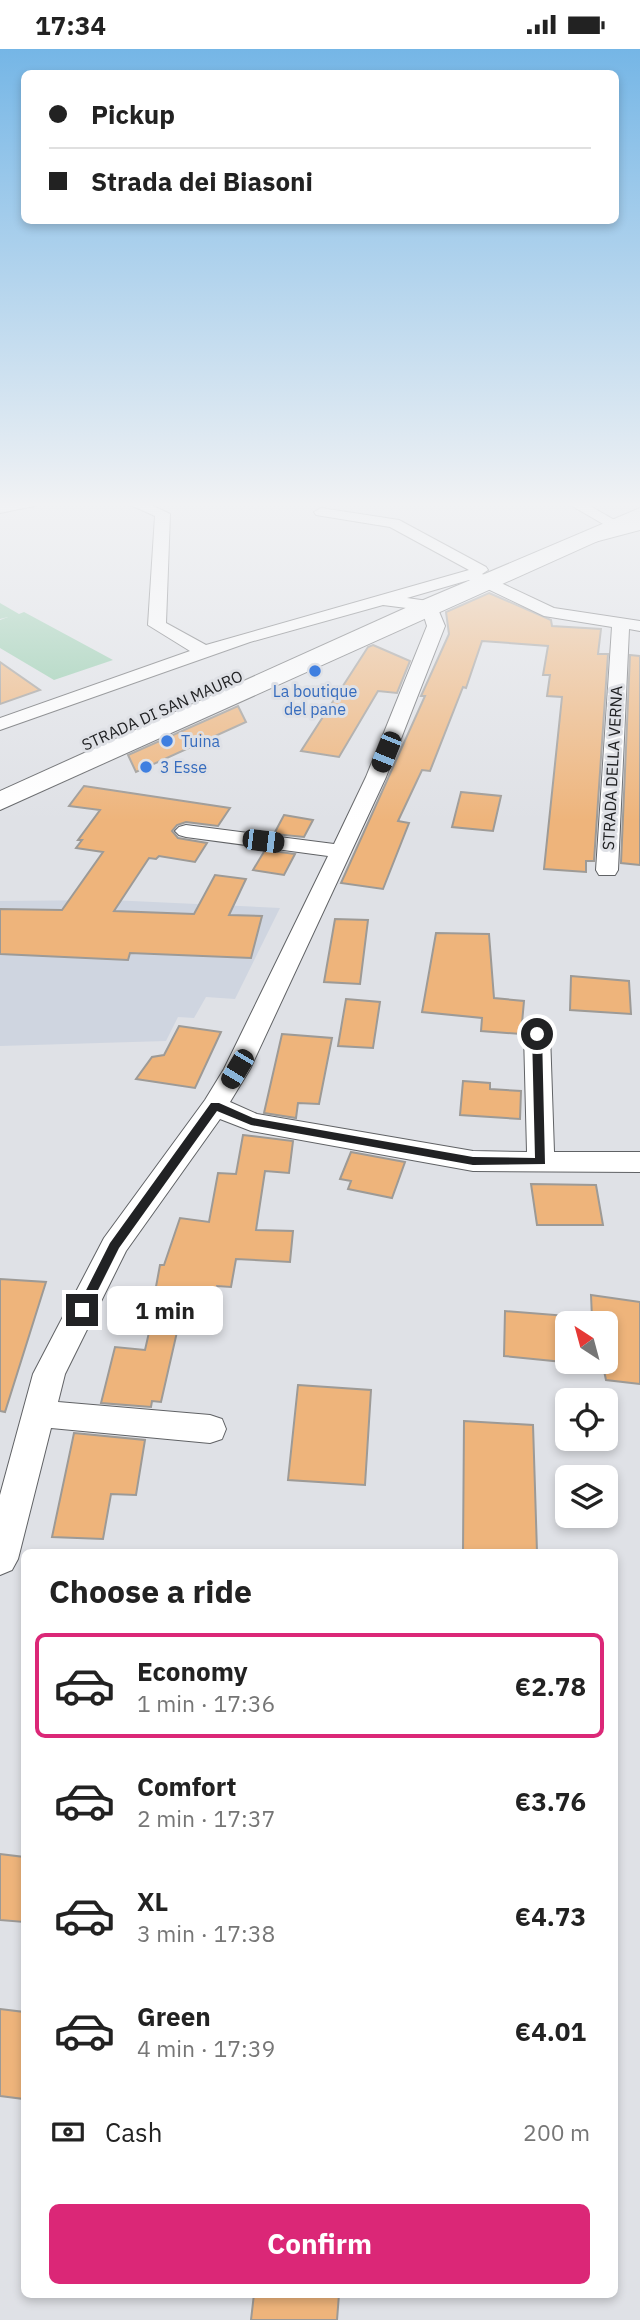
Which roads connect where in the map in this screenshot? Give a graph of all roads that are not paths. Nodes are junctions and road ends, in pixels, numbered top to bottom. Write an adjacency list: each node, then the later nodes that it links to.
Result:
1 (158, 609): 8 (street)
2 (378, 609): 8 (street)
3 (392, 609): 10 (main road, STRADA DI SAN MAURO)
4 (394, 609): 11 (main road, STRADA DI SAN MAURO)
5 (414, 609): 13 (street)
6 (544, 609): 7 (street, STRADA DELLA VERNA)
7 (630, 625): 14 (street, STRADA DELLA VERNA)
8 (205, 652): 9 (street)
9 (0, 724)
10 (0, 781)
11 (0, 802)
12 (186, 831): 13 (street)
13 (340, 851): 16 (street)
14 (607, 870)
15 (537, 1034): 17 (street)
16 (215, 1106): 17 (street); 19 (street)
17 (541, 1162): 18 (street)
18 (640, 1162)
19 (39, 1414): 20 (street); 21 (street)
20 (210, 1429)
21 (0, 1559)

